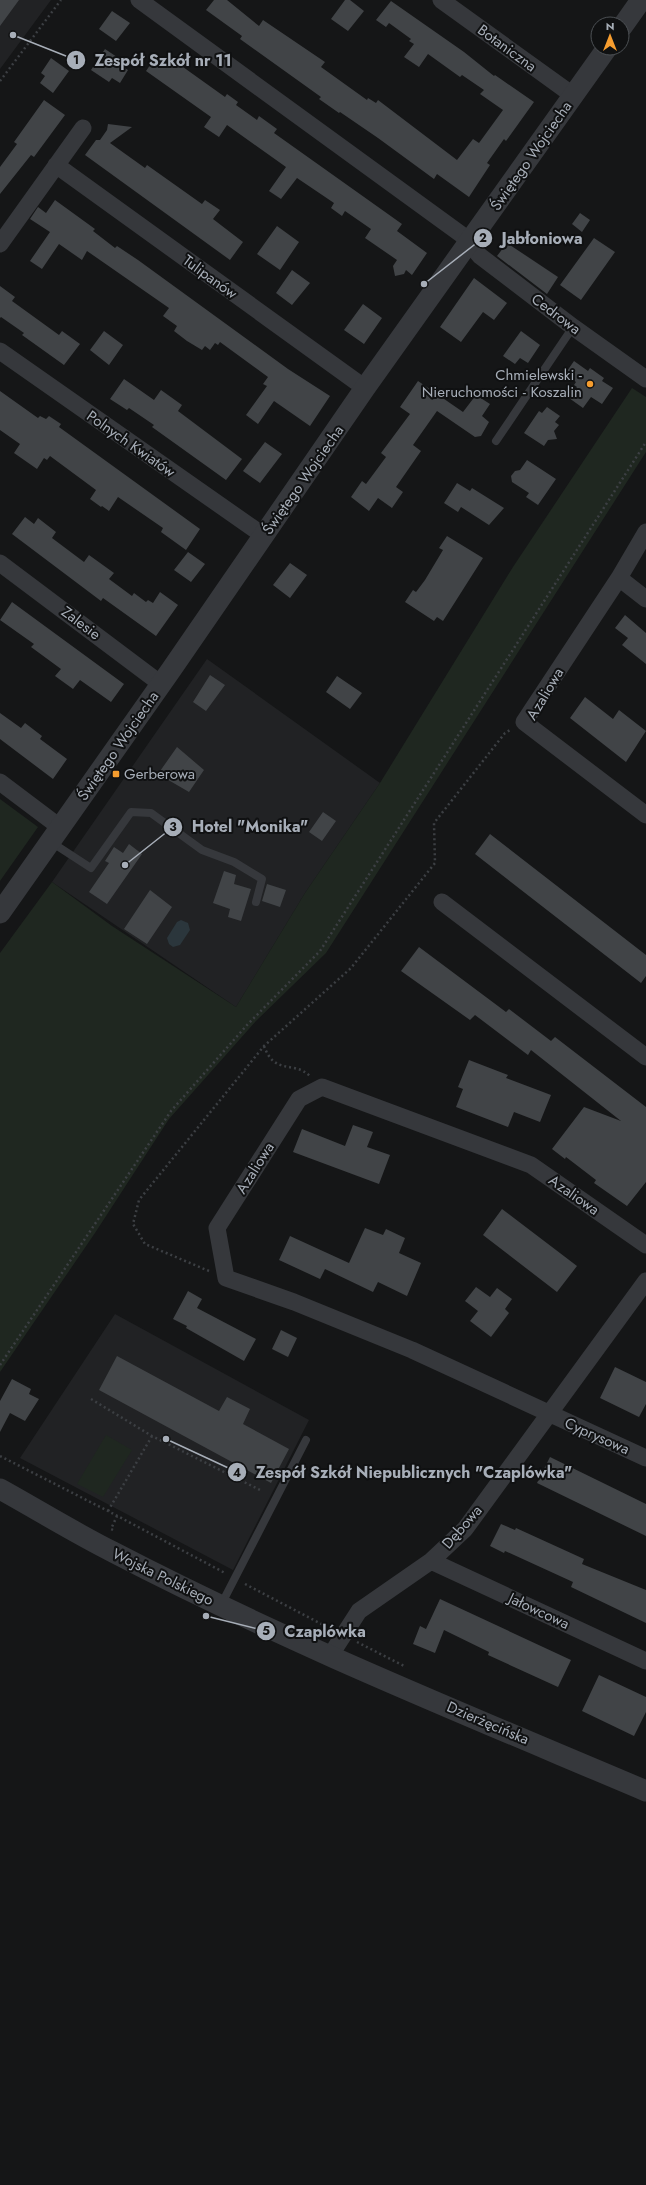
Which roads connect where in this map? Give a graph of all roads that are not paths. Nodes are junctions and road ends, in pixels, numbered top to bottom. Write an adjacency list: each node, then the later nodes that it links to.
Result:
1 (139, 0): 10 (street, Cedrowa)
2 (441, 0): 6 (street, Botaniczna)
3 (641, 0): 4 (street)
4 (630, 16)
5 (602, 56): 6 (street, Świętego Wojciecha)
6 (574, 96): 10 (street, Świętego Wojciecha)
7 (83, 128): 8 (street)
8 (56, 166): 9 (street); 14 (street, Tulipanów)
9 (0, 244)
10 (469, 244): 11 (street, Cedrowa); 14 (street, Świętego Wojciecha)
11 (573, 327): 13 (street, Cedrowa); 15 (lane)
12 (0, 351): 17 (street, Polnych Kwiatów)
13 (646, 379)
14 (365, 388): 17 (street, Świętego Wojciecha)
15 (496, 441)
16 (646, 532): 19 (street, Azaliowa)
17 (264, 536): 21 (street, Świętego Wojciecha)
18 (0, 563): 21 (street, Zalesie)
19 (619, 578): 20 (street); 23 (street, Azaliowa)
20 (646, 599)
21 (161, 684): 24 (street, Świętego Wojciecha)
22 (0, 782): 24 (street)
23 (646, 815)
24 (56, 835): 25 (lane); 27 (street, Świętego Wojciecha)
25 (256, 902)
26 (442, 902): 28 (street)
27 (0, 913)
28 (646, 1057)
29 (646, 1245): 31 (street, Azaliowa)
30 (646, 1281): 31 (street, Dębowa)
31 (548, 1415): 33 (street, Cyprysowa); 35 (street, Dębowa)
32 (306, 1440): 36 (lane)
33 (646, 1458)
34 (0, 1490): 36 (street, Wojska Polskiego)
35 (431, 1561): 37 (street, Dębowa); 38 (street, Jałowcowa)
36 (221, 1606): 37 (street, Wojska Polskiego)
37 (330, 1656): 39 (street, Dzierżęcińska)
38 (646, 1661)
39 (646, 1791)

